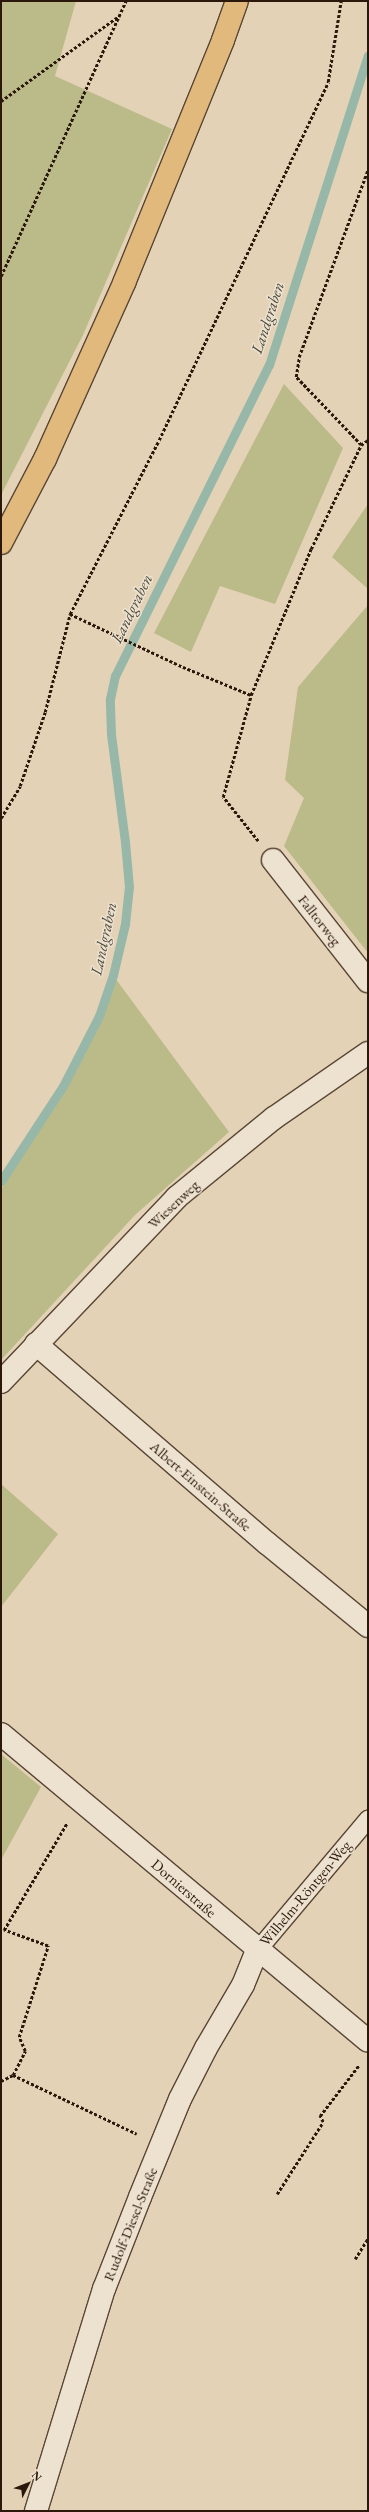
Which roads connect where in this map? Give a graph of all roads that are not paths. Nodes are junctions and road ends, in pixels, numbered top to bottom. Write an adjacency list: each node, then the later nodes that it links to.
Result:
1 (236, 1): 2 (main road)
2 (1, 544)
3 (273, 860): 4 (street, Falltorweg)
4 (368, 981)
5 (368, 1053): 6 (street, Wiesenweg)
6 (36, 1344): 7 (street, Wiesenweg); 8 (street, Albert-Einstein-Straße)
7 (1, 1382)
8 (368, 1626)
9 (1, 1734): 11 (street, Dornierstraße)
10 (368, 1818): 11 (lane, Wilhelm-Röntgen-Weg)
11 (257, 1950): 12 (street, Dornierstraße); 13 (street, Rudolf-Diesel-Straße)
12 (366, 2050)
13 (36, 2511)

